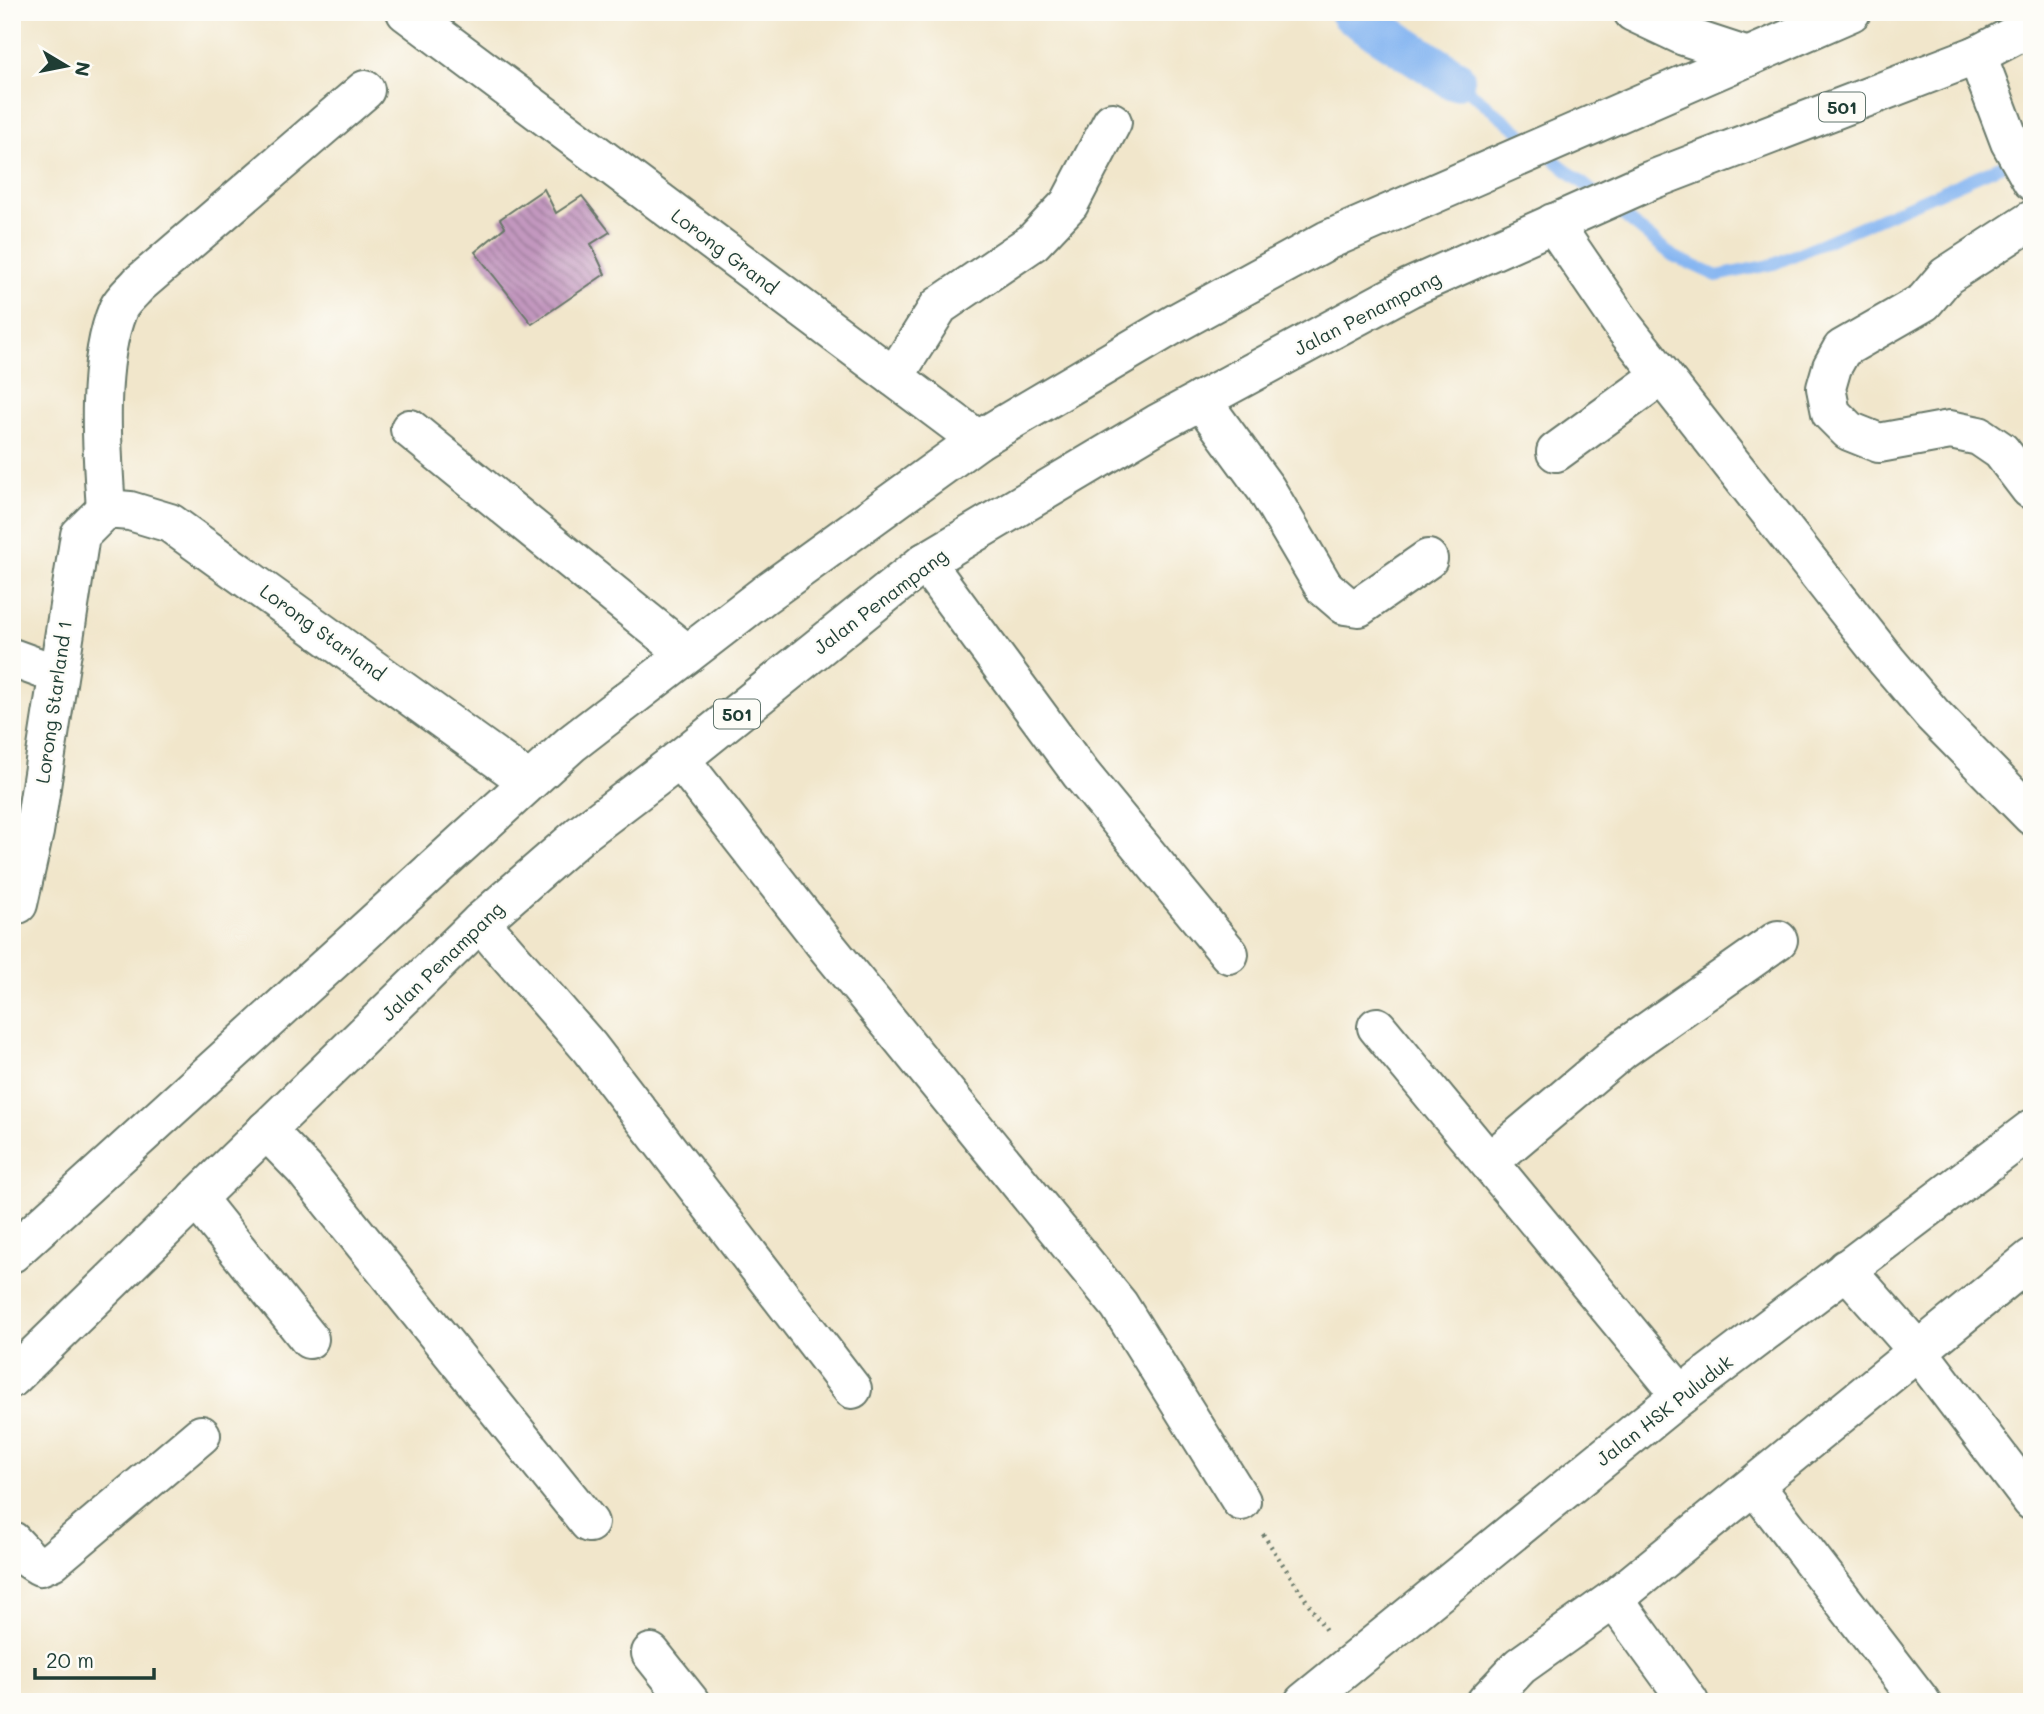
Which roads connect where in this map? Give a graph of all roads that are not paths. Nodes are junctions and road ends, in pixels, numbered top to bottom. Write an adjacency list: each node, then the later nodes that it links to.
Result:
1 (1633, 12): 5 (main road)
2 (1851, 12): 7 (main road)
3 (422, 17): 15 (main road, Lorong Grand)
4 (2032, 26): 6 (main road, Jalan Penampang / 501)
5 (1684, 36): 7 (main road); 8 (main road)
6 (1976, 55): 11 (main road); 12 (main road, Jalan Penampang / 501)
7 (1748, 57): 8 (main road)
8 (1675, 88): 18 (main road)
9 (365, 89): 21 (main road)
10 (1112, 122): 15 (main road)
11 (2032, 181)
12 (1566, 218): 14 (main road); 16 (main road, Jalan Penampang / 501)
13 (2032, 220): 20 (main road)
14 (1662, 375): 19 (main road); 29 (main road)
15 (894, 377): 18 (main road, Lorong Grand)
16 (1202, 400): 22 (main road); 23 (main road, Jalan Penampang / 501)
17 (410, 429): 24 (main road)
18 (978, 440): 24 (main road)
19 (1556, 452)
20 (2030, 489)
21 (106, 509): 26 (main road, Lorong Starland 1); 28 (main road, Lorong Starland)
22 (1428, 559)
23 (925, 562): 27 (main road, Jalan Penampang / 501); 33 (main road)
24 (687, 654): 28 (main road)
25 (12, 657): 26 (main road)
26 (56, 674): 30 (main road, Lorong Starland 1)
27 (680, 759): 31 (main road, Jalan Penampang / 501); 49 (main road)
28 (528, 781): 39 (main road)
29 (2032, 816)
30 (18, 904)
31 (480, 922): 36 (main road, Jalan Penampang / 501); 45 (main road)
32 (1777, 940): 37 (main road)
33 (1230, 954)
34 (1377, 1027): 37 (main road)
35 (2032, 1129): 41 (main road, Jalan HSK Puluduk)
36 (266, 1130): 38 (main road, Jalan Penampang / 501); 51 (main road)
37 (1489, 1163): 46 (main road)
38 (196, 1198): 42 (main road); 44 (main road, Jalan Penampang / 501)
39 (12, 1253)
40 (2032, 1258): 43 (main road)
41 (1846, 1269): 43 (main road); 46 (main road, Jalan HSK Puluduk)
42 (309, 1339)
43 (1918, 1350): 48 (main road); 50 (main road)
44 (20, 1367)
45 (852, 1389)
46 (1681, 1395): 55 (main road, Jalan HSK Puluduk)
47 (201, 1435): 52 (main road)
48 (1755, 1486): 53 (main road); 59 (main road)
49 (1241, 1501)
50 (2032, 1501)
51 (589, 1523)
52 (12, 1542)
53 (1614, 1599): 57 (main road); 58 (main road)
54 (651, 1653): 56 (main road)
55 (1327, 1689)
56 (690, 1702)
57 (1486, 1702)
58 (1689, 1702)
59 (1921, 1702)

